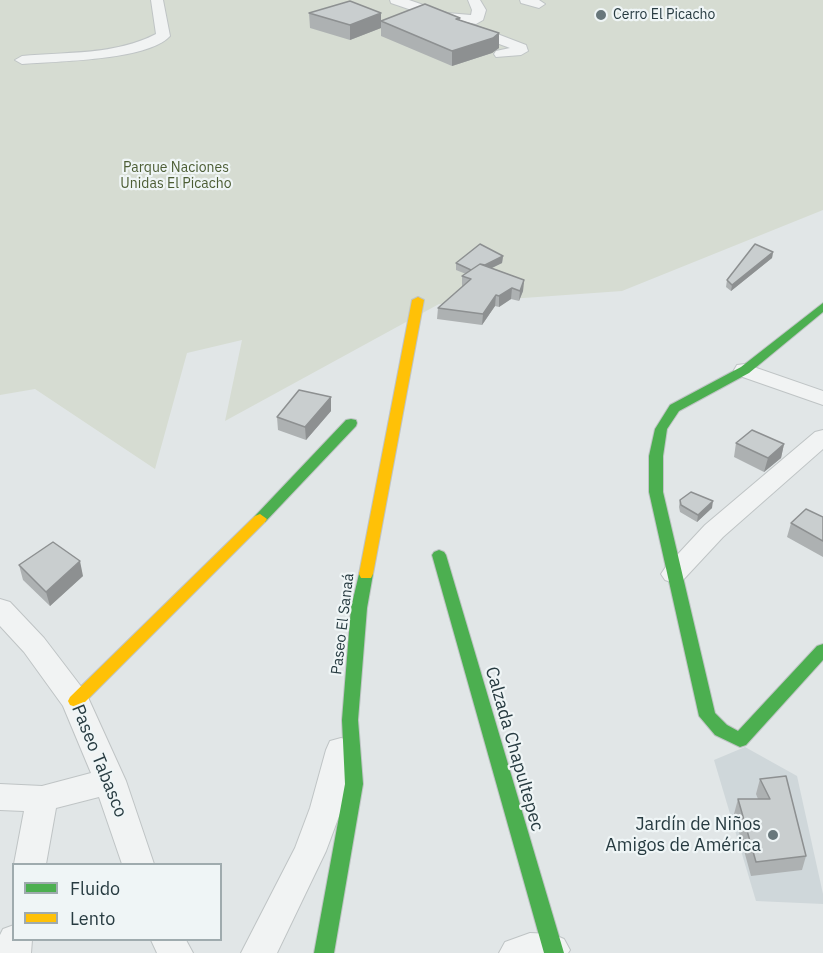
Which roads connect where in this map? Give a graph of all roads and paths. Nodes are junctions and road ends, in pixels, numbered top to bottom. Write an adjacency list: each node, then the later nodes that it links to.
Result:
1 (157, 0): 6 (street)
2 (396, 0): 4 (street)
3 (474, 0): 4 (street)
4 (446, 17): 5 (street)
5 (501, 54)
6 (22, 60)
7 (418, 300): 18 (street, Paseo El Sanaá)
8 (823, 306): 9 (street)
9 (745, 370): 10 (street); 14 (street)
10 (823, 398)
11 (351, 423): 17 (street)
12 (823, 437): 14 (street)
13 (439, 555): 24 (street, Calzada Chapultepec)
14 (674, 574): 16 (street)
15 (0, 609): 17 (street, Paseo Tabasco)
16 (823, 650)
17 (76, 701): 19 (street, Paseo Tabasco)
18 (350, 720): 25 (street); 26 (street, Paseo El Sanaá)
19 (110, 781): 21 (street); 23 (street, Paseo Tabasco)
20 (0, 797): 21 (street)
21 (42, 799): 22 (street)
22 (30, 863)
23 (138, 863)
24 (553, 952): 27 (street)
25 (259, 953)
26 (324, 953)
27 (517, 953)

